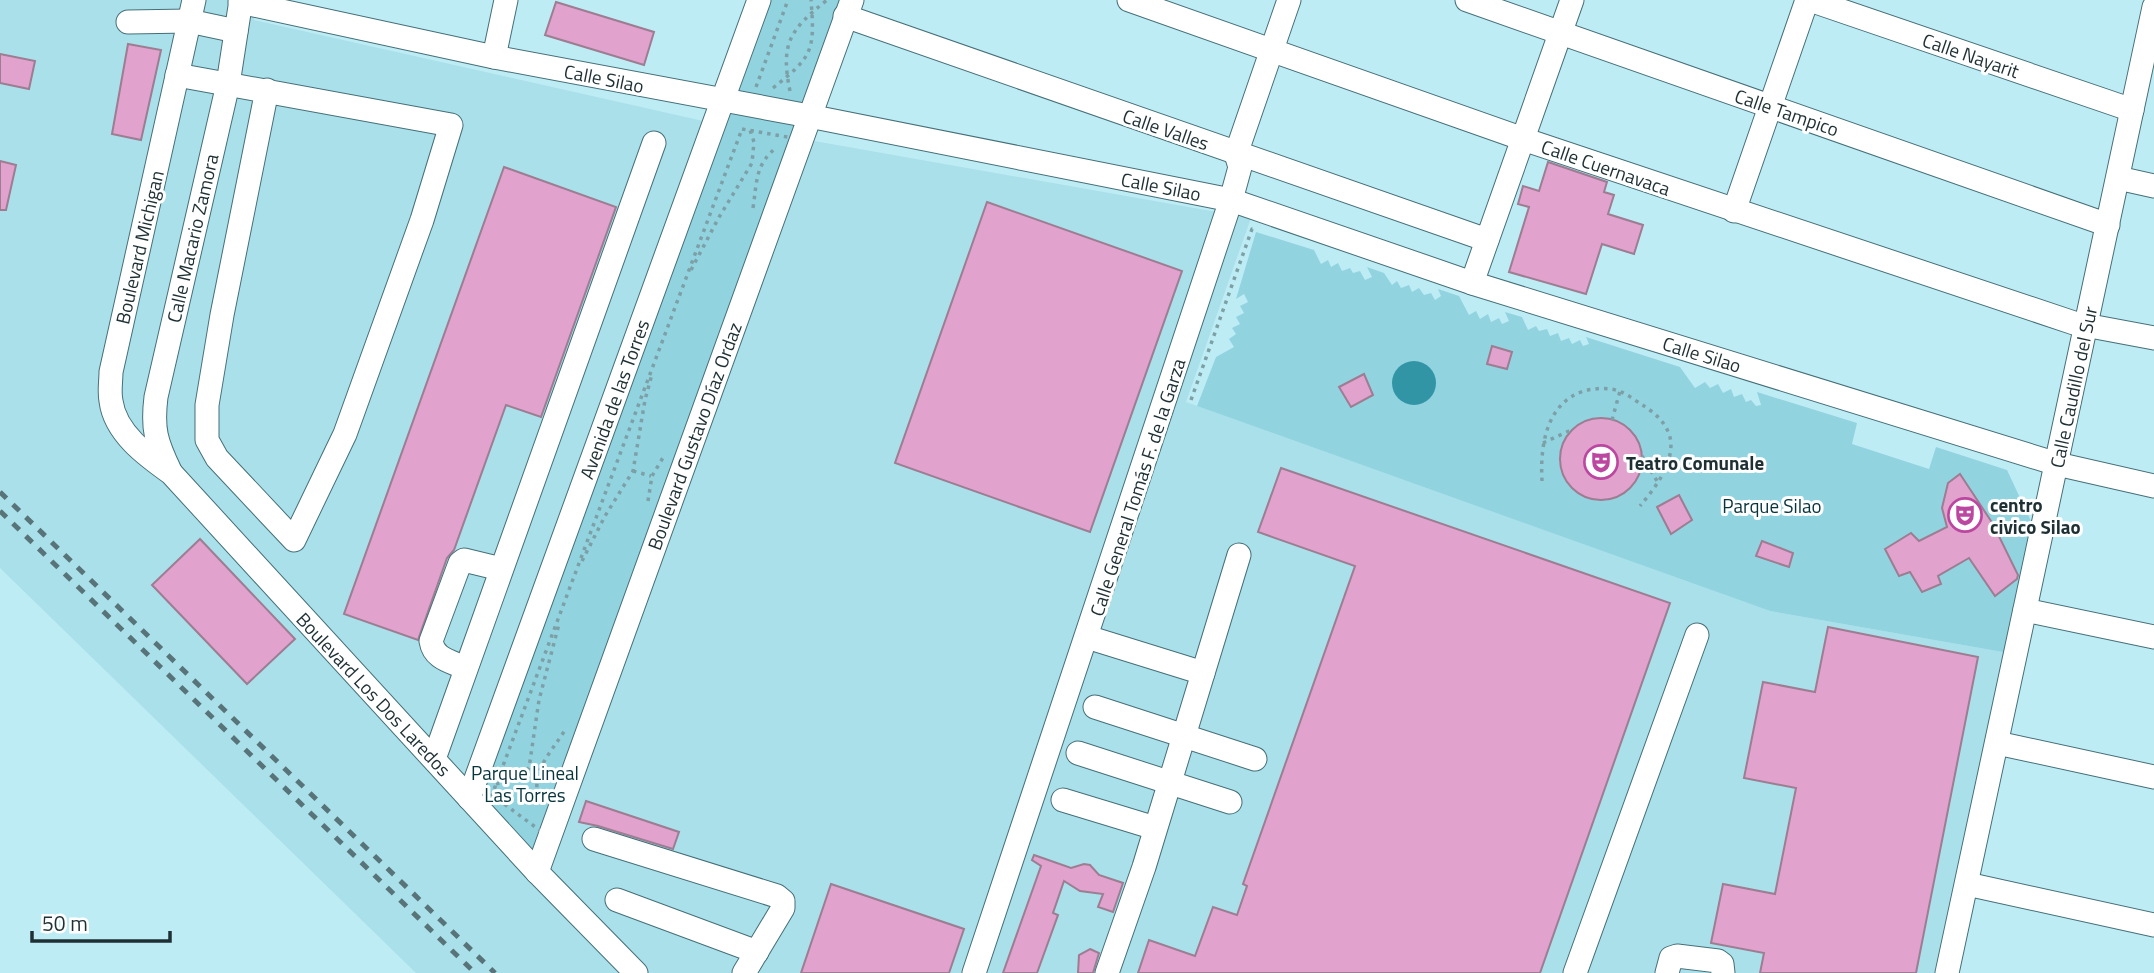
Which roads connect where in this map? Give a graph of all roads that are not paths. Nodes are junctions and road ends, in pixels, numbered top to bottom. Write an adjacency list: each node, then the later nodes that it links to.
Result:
1 (506, 0): 17 (street)
2 (759, 0): 21 (street, Avenida de las Torres)
3 (1129, 0): 16 (street, Calle Cuernavaca)
4 (1289, 0): 16 (street, Calle General Tomás F. de la Garza)
5 (1467, 0): 14 (street, Calle Tampico)
6 (1572, 0): 14 (street)
7 (1808, 0): 22 (street); 24 (street, Calle Nayarit)
8 (240, 1): 13 (street, Calle Macario Zamora); 17 (street, Calle Silao)
9 (2154, 7): 15 (street, Calle Caudillo del Sur)
10 (848, 8): 23 (street, Boulevard Gustavo Díaz Ordaz); 27 (street, Calle Valles)
11 (192, 11): 12 (street); 13 (street); 18 (street, Boulevard Michigan)
12 (128, 22)
13 (236, 31): 19 (street, Calle Macario Zamora)
14 (1560, 32): 22 (street, Calle Tampico); 25 (street)
15 (2150, 42): 24 (street, Calle Caudillo del Sur)
16 (1272, 51): 25 (street, Calle Cuernavaca); 27 (street, Calle General Tomás F. de la Garza)
17 (494, 57): 21 (street, Calle Silao)
18 (177, 75): 19 (street); 38 (street, Boulevard Michigan)
19 (228, 84): 20 (street); 38 (street, Calle Macario Zamora)
20 (267, 90): 20 (street)
21 (722, 101): 23 (street, Calle Silao); 56 (street, Avenida de las Torres)
22 (1770, 106): 31 (street); 32 (street, Calle Tampico)
23 (801, 107): 30 (street, Calle Silao); 61 (street, Boulevard Gustavo Díaz Ordaz)
24 (2132, 110): 28 (street, Calle Caudillo del Sur)
25 (1523, 139): 31 (street, Calle Cuernavaca); 33 (street)
26 (653, 144): 41 (street)
27 (1236, 154): 30 (street, Calle General Tomás F. de la Garza); 33 (street, Calle Valles)
28 (2118, 178): 29 (street); 32 (street, Calle Caudillo del Sur)
29 (2154, 186)
30 (1231, 200): 34 (street, Calle Silao); 45 (street, Calle General Tomás F. de la Garza)
31 (1734, 211): 35 (street, Calle Cuernavaca)
32 (2108, 225): 35 (street, Calle Caudillo del Sur)
33 (1487, 240): 34 (street)
34 (1472, 283): 37 (street, Calle Silao)
35 (2086, 325): 36 (street); 37 (street, Calle Caudillo del Sur)
36 (2154, 338)
37 (2057, 464): 39 (street, Calle Silao); 42 (street, Calle Caudillo del Sur)
38 (171, 473): 52 (street, Boulevard Los Dos Laredos)
39 (2154, 486)
40 (1239, 555): 47 (street)
41 (501, 569): 46 (street); 46 (street)
42 (2025, 610): 44 (street); 50 (street, Calle Caudillo del Sur)
43 (1697, 635): 70 (street)
44 (2154, 636)
45 (1087, 637): 47 (street); 68 (street, Calle General Tomás F. de la Garza)
46 (466, 668): 52 (street)
47 (1203, 673): 49 (street)
48 (1095, 706): 49 (street)
49 (1184, 736): 53 (street); 55 (street)
50 (1997, 743): 54 (street); 62 (street, Calle Caudillo del Sur)
51 (1078, 753): 55 (street)
52 (434, 759): 56 (street, Boulevard Los Dos Laredos)
53 (1255, 759)
54 (2154, 777)
55 (1169, 783): 58 (street); 59 (street)
56 (470, 798): 61 (street, Boulevard Los Dos Laredos)
57 (1063, 800): 59 (street)
58 (1230, 802)
59 (1155, 828): 69 (street)
60 (594, 839): 65 (street)
61 (537, 872): 66 (street, Boulevard Los Dos Laredos)
62 (1967, 884): 64 (street); 73 (street, Calle Caudillo del Sur)
63 (617, 900): 65 (street)
64 (2154, 925)
65 (757, 952): 67 (street)
66 (636, 973)
67 (744, 973)
68 (974, 973)
69 (1107, 973)
70 (1575, 973)
71 (1667, 973): 72 (street)
72 (1723, 973)
73 (1947, 973)

